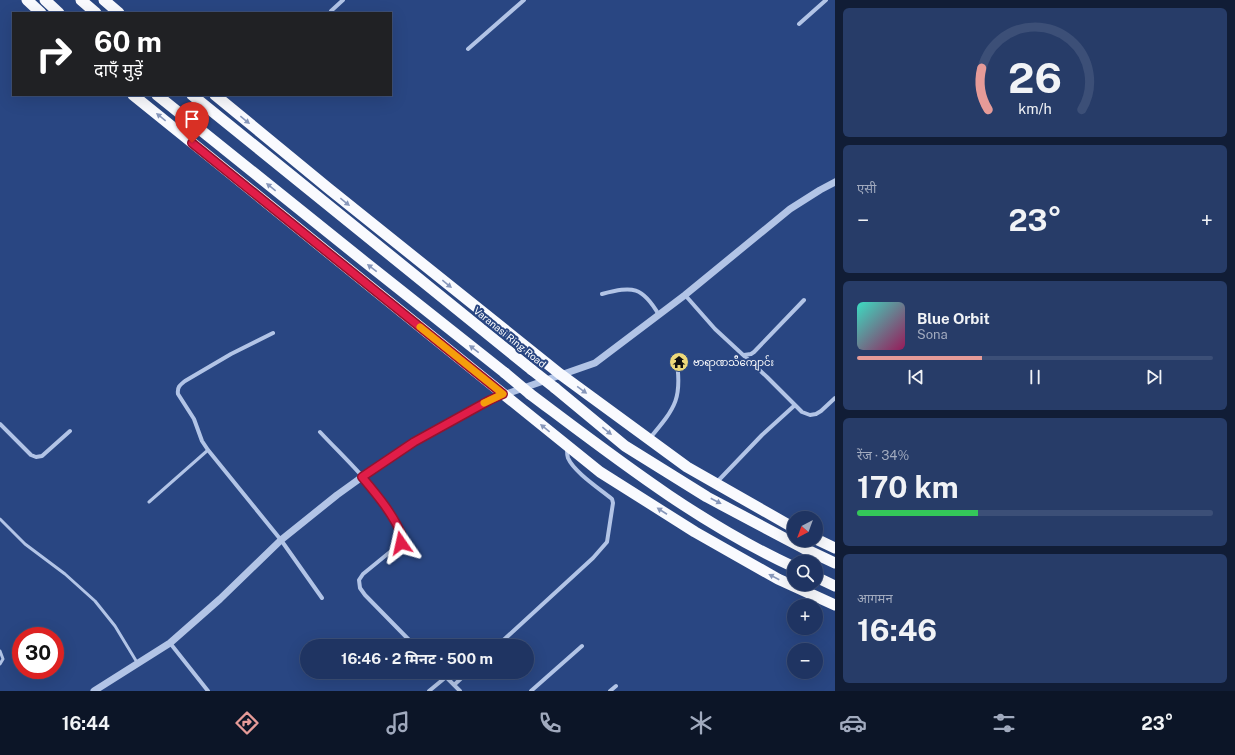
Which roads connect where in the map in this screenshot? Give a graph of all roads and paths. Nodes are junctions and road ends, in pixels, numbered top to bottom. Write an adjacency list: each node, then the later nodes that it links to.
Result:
1 (27, 0): 9 (highway)
2 (45, 0): 10 (highway)
3 (81, 0): 11 (highway)
4 (104, 0): 12 (highway)
5 (343, 0): 8 (street)
6 (524, 0): 14 (street)
7 (826, 0): 13 (street)
8 (331, 11)
9 (40, 12)
10 (58, 12)
11 (95, 12)
12 (118, 12)
13 (799, 24)
14 (468, 48)
15 (134, 96): 28 (highway, one-way to 15)
16 (158, 96): 46 (highway, one-way to 16, bridge)
17 (193, 96): 45 (highway, Varanasi Ring Road, one-way to 45, bridge)
18 (216, 96): 27 (highway, one-way to 27)
19 (835, 182): 21 (street)
20 (602, 294): 23 (street)
21 (685, 295): 23 (street); 25 (street)
22 (804, 300): 25 (street)
23 (659, 315): 27 (street)
24 (273, 333): 36 (street)
25 (743, 355): 30 (street)
26 (676, 356): 34 (street)
27 (560, 374): 28 (street); 34 (highway, one-way to 34)
28 (503, 394): 35 (highway, one-way to 28); 37 (street)
29 (835, 398): 30 (street)
30 (796, 405): 38 (street)
31 (0, 424): 32 (street)
32 (70, 430)
33 (320, 432): 37 (street)
34 (649, 440): 38 (highway)
35 (566, 445): 50 (highway, one-way to 35); 52 (street)
36 (208, 450): 39 (lane); 42 (street)
37 (362, 477): 42 (street); 51 (street)
38 (716, 484): 41 (highway)
39 (149, 502)
40 (0, 519): 57 (lane)
41 (787, 524)
42 (281, 540): 49 (street); 53 (street)
43 (823, 542): 44 (highway)
44 (835, 548)
45 (835, 563)
46 (787, 564)
47 (823, 580): 48 (highway)
48 (835, 586)
49 (322, 598)
50 (835, 605)
51 (408, 639)
52 (505, 639)
53 (170, 643): 57 (street); 64 (street)
54 (582, 646): 67 (street)
55 (0, 651): 56 (lane)
56 (0, 664)
57 (138, 664): 63 (street)
58 (444, 679): 65 (street)
59 (448, 679): 61 (street)
60 (460, 679): 61 (street)
61 (454, 685): 66 (street)
62 (616, 686): 68 (street)
63 (94, 691)
64 (208, 691)
65 (429, 691)
66 (460, 691)
67 (531, 691)
68 (610, 691)

